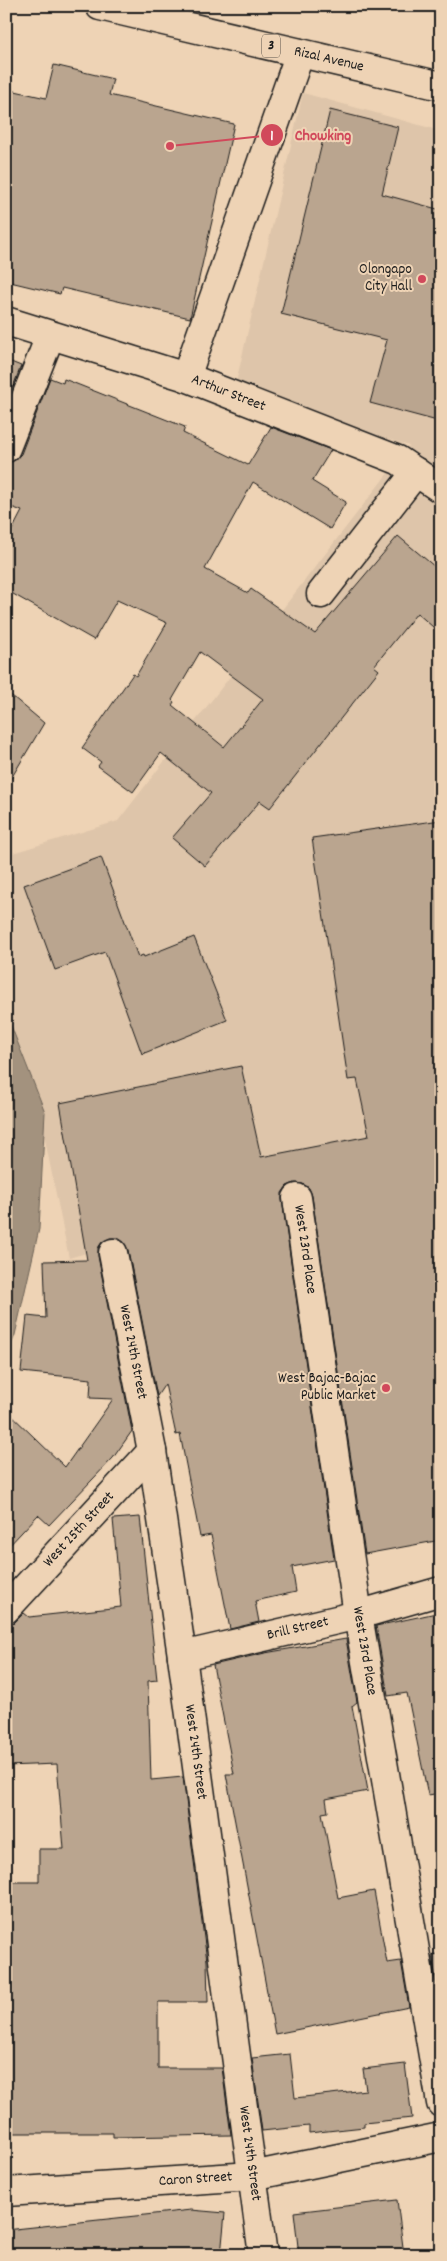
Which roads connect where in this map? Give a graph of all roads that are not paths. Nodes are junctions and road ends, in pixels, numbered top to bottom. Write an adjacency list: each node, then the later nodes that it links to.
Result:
1 (112, 8): 2 (main road, Rizal Avenue / 3)
2 (300, 53): 3 (main road, Rizal Avenue / 3); 6 (main road)
3 (441, 86)
4 (6, 321): 5 (main road, Arthur Street)
5 (50, 336): 6 (main road, Arthur Street); 7 (main road)
6 (186, 377): 8 (main road, Arthur Street)
7 (6, 448)
8 (416, 472): 9 (main road, Arthur Street); 10 (main road)
9 (441, 489)
10 (321, 594)
11 (297, 1198): 16 (main road, West 23rd Place)
12 (113, 1253): 13 (main road, West 24th Street)
13 (152, 1452): 15 (main road, West 25th Street); 17 (main road, West 24th Street)
14 (441, 1591): 16 (main road, Brill Street)
15 (6, 1609)
16 (358, 1615): 17 (main road, Brill Street); 18 (main road, West 23rd Place)
17 (182, 1656): 20 (main road, West 24th Street)
18 (441, 2103)
19 (441, 2136): 20 (main road, Caron Street)
20 (252, 2176): 21 (main road, Caron Street); 22 (main road, West 24th Street)
21 (6, 2192)
22 (262, 2255)

